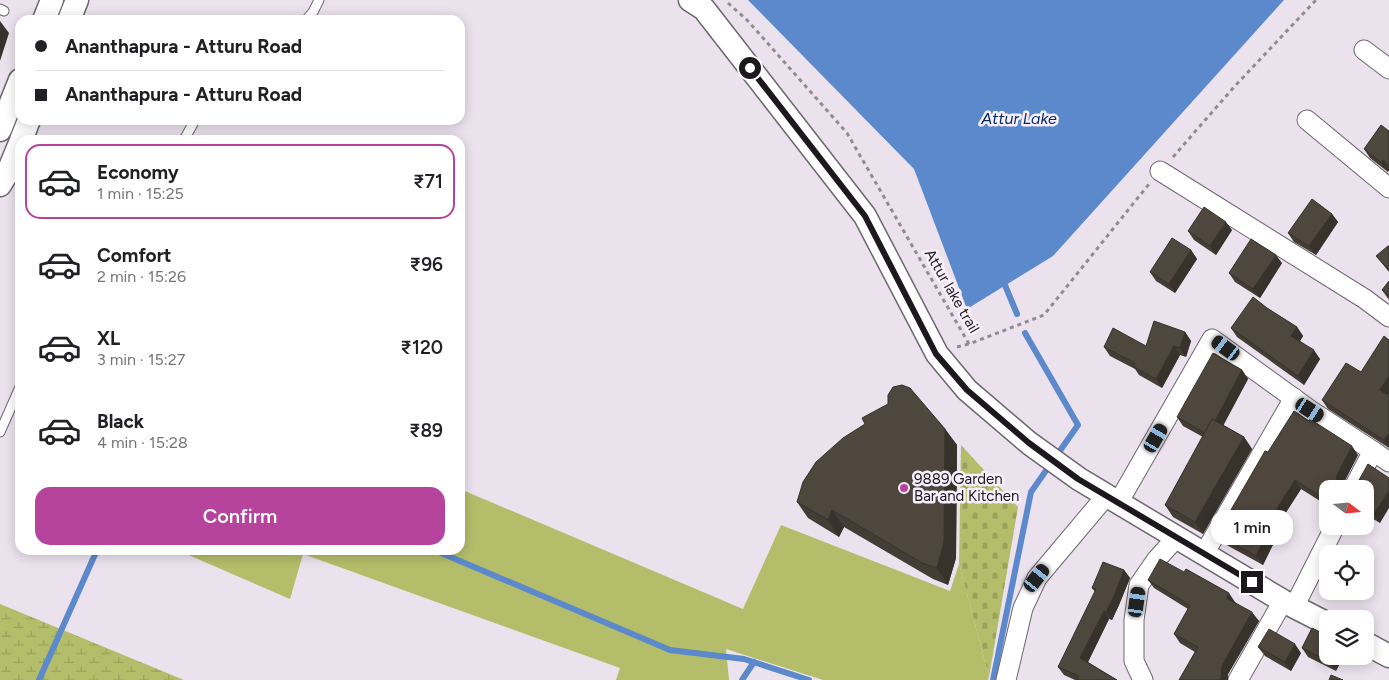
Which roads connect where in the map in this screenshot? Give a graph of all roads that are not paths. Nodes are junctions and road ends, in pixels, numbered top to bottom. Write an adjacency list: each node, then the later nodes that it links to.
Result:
1 (52, 0): 5 (street)
2 (77, 0): 6 (street)
3 (319, 0): 7 (lane)
4 (690, 0): 24 (street)
5 (46, 15)
6 (71, 15)
7 (310, 15)
8 (1364, 50): 9 (street)
9 (1389, 69)
10 (15, 92): 12 (street)
11 (1306, 120): 16 (street)
12 (0, 130)
13 (15, 156): 15 (street)
14 (1160, 171): 17 (street)
15 (0, 185)
16 (1389, 188)
17 (1389, 317)
18 (15, 398): 20 (lane)
19 (1294, 398): 21 (street); 24 (street); 27 (street)
20 (0, 432)
21 (1373, 451): 22 (street); 23 (street)
22 (1389, 462)
23 (1358, 480)
24 (1112, 500): 26 (street); 32 (street)
25 (1329, 535): 28 (street)
26 (1176, 538): 27 (street); 33 (street)
27 (1204, 554): 28 (street)
28 (1288, 604): 29 (street); 34 (street)
29 (1319, 620)
30 (1374, 648): 31 (street)
31 (1389, 656)
32 (1006, 680)
33 (1142, 680)
34 (1238, 680)

